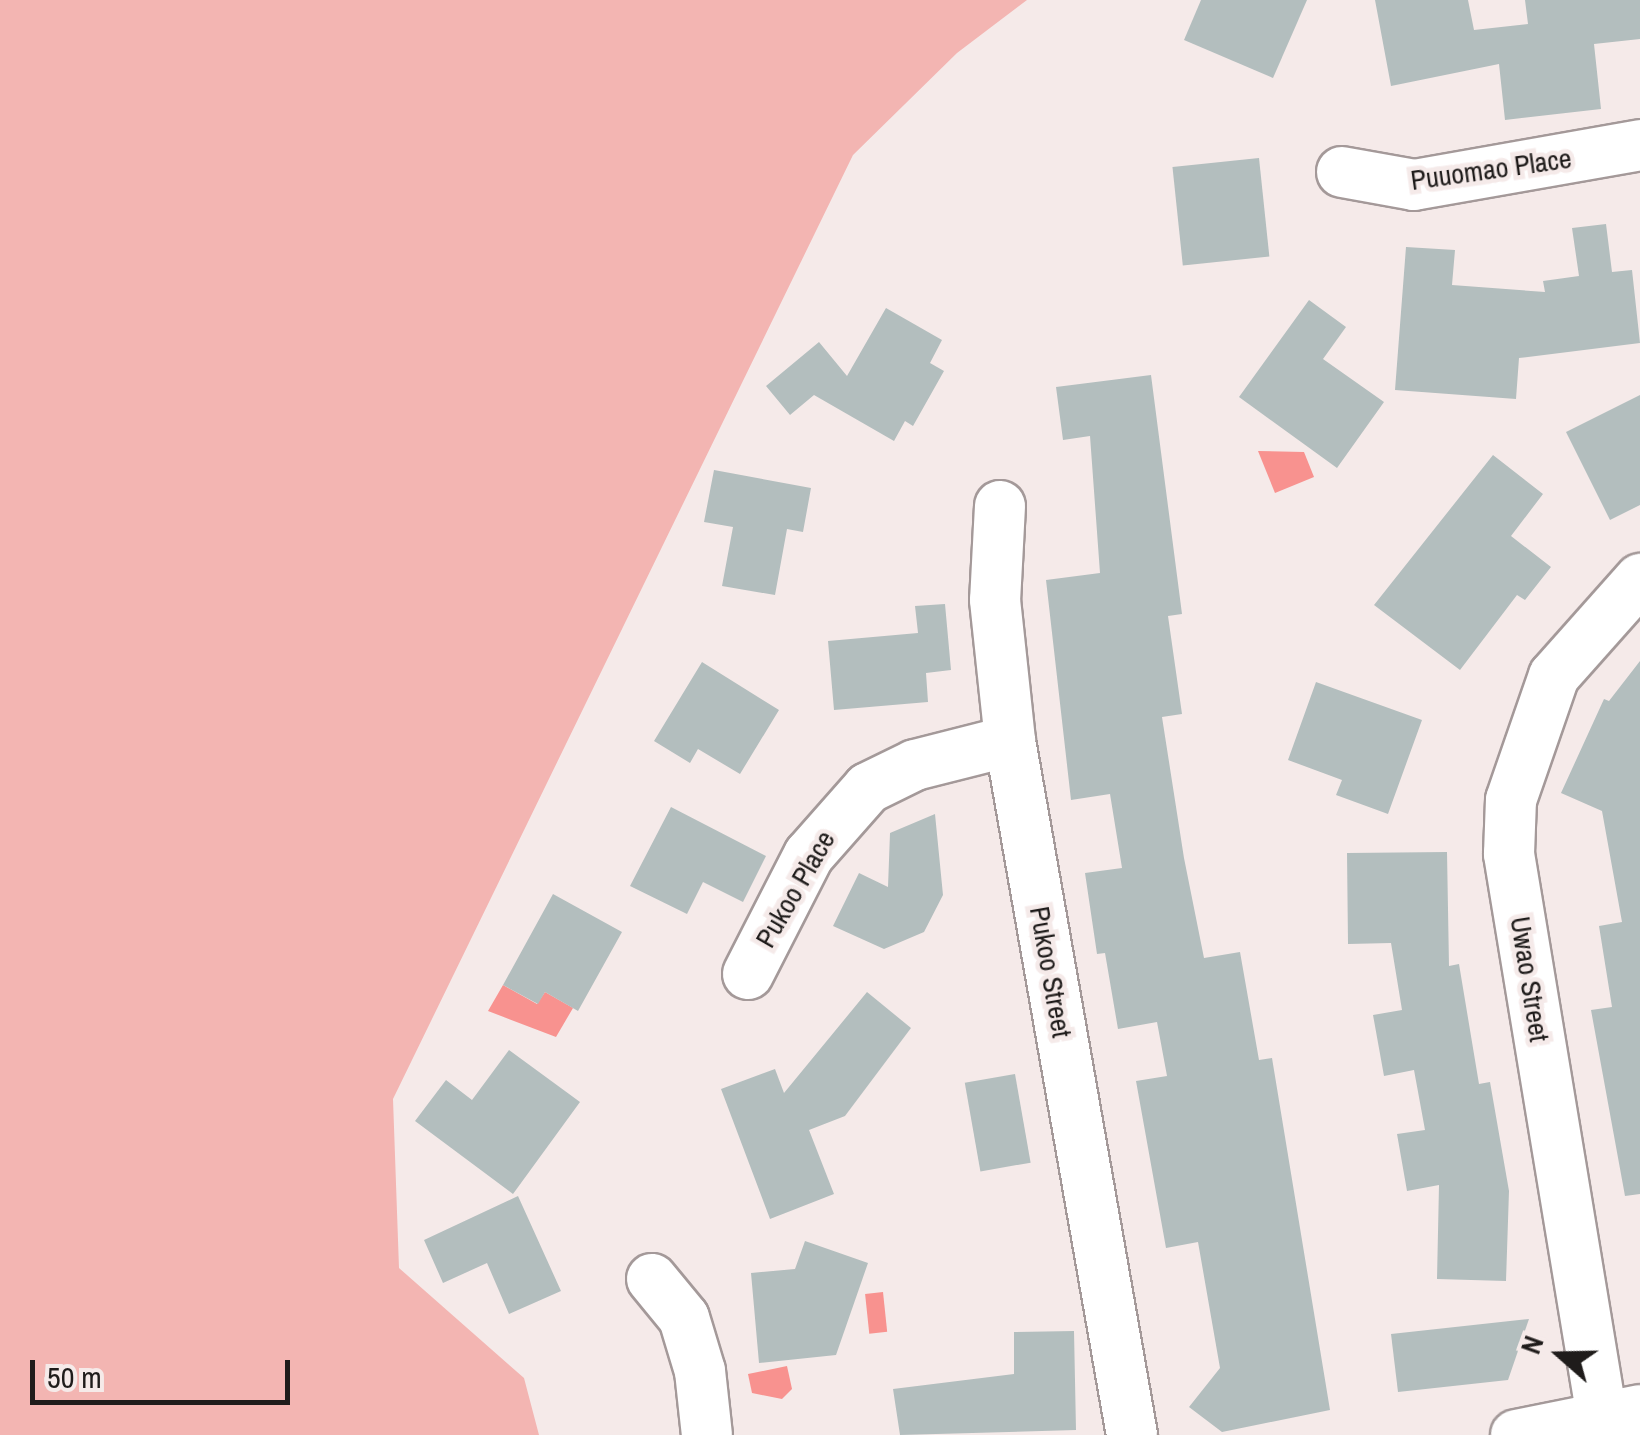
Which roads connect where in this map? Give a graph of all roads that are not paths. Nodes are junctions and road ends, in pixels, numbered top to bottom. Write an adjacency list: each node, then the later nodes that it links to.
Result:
1 (1640, 145): 2 (street, Puuomao Place)
2 (1342, 172)
3 (1000, 506): 5 (street, Pukoo Street)
4 (1640, 580): 8 (street, Uwao Street)
5 (1010, 741): 6 (street, Pukoo Place); 10 (street, Pukoo Street)
6 (748, 974)
7 (652, 1279): 9 (street)
8 (1621, 1413): 11 (street)
9 (707, 1435)
10 (1132, 1435)
11 (1516, 1435)

